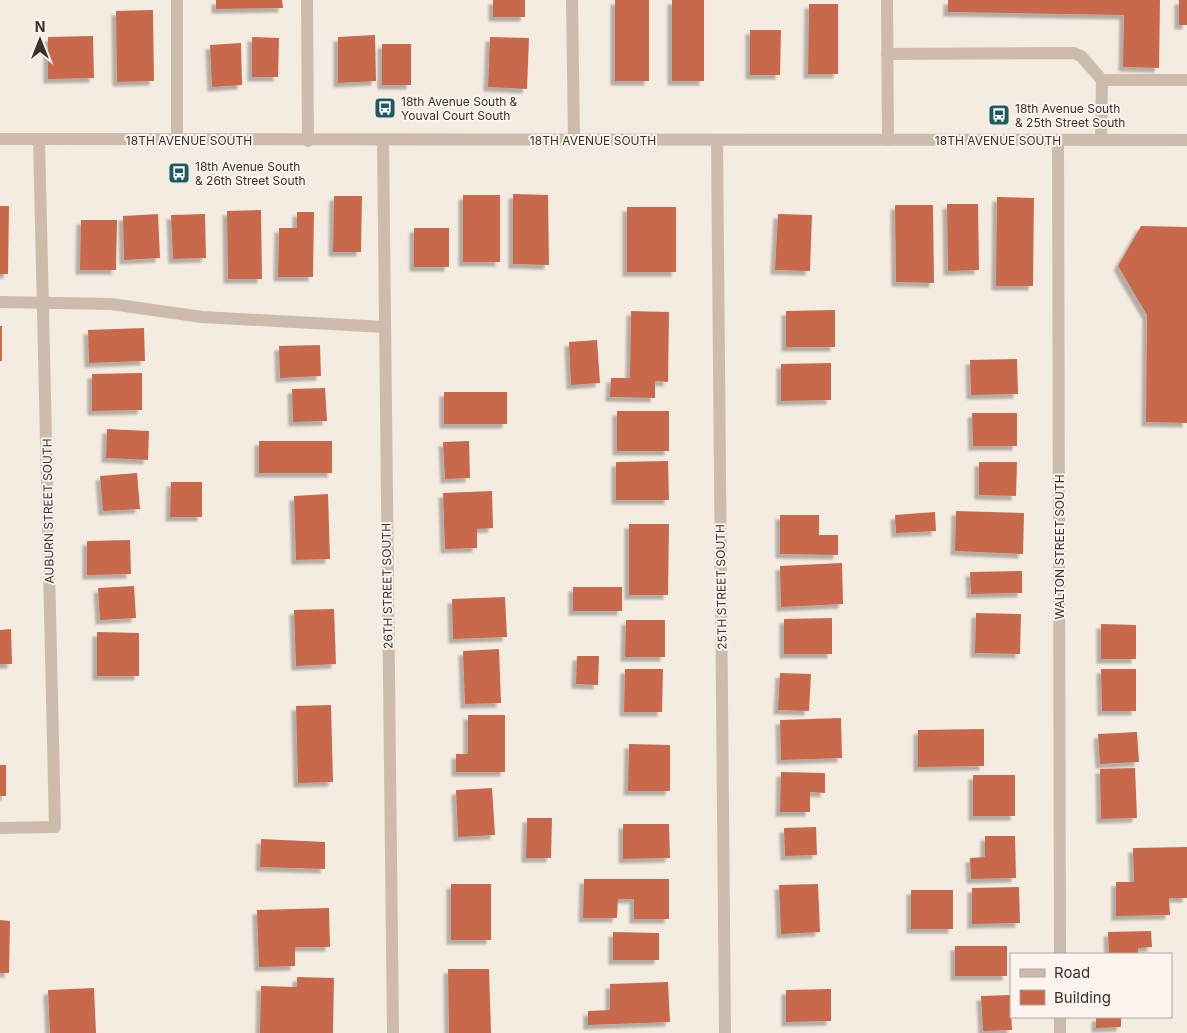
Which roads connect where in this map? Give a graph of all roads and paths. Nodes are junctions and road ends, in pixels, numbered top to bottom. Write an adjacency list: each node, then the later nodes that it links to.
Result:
1 (177, 0): 10 (street)
2 (307, 0): 17 (street)
3 (572, 0): 12 (street)
4 (887, 0): 5 (street)
5 (887, 54): 6 (street); 13 (street)
6 (1102, 80): 7 (street); 15 (street)
7 (1187, 80)
8 (0, 139): 9 (street, 18TH AVENUE SOUTH)
9 (39, 139): 10 (street, 18TH AVENUE SOUTH); 20 (street, AUBURN STREET SOUTH)
10 (177, 140): 17 (street, 18TH AVENUE SOUTH)
11 (383, 140): 12 (street, 18TH AVENUE SOUTH); 17 (street, 18TH AVENUE SOUTH); 21 (street, 26TH STREET SOUTH)
12 (574, 140): 18 (street, 18TH AVENUE SOUTH)
13 (888, 140): 14 (street, 18TH AVENUE SOUTH); 18 (street, 18TH AVENUE SOUTH)
14 (1058, 140): 15 (street, 18TH AVENUE SOUTH); 23 (street, WALTON STREET SOUTH)
15 (1101, 140): 16 (street, 18TH AVENUE SOUTH)
16 (1187, 140)
17 (308, 141)
18 (717, 141): 26 (street, 25TH STREET SOUTH)
19 (0, 302): 20 (street)
20 (43, 302): 21 (street); 22 (street, AUBURN STREET SOUTH)
21 (384, 327): 25 (street, 26TH STREET SOUTH)
22 (0, 828)
23 (1060, 953)
24 (1060, 1018): 27 (street)
25 (393, 1033)
26 (725, 1033)
27 (1060, 1033)

